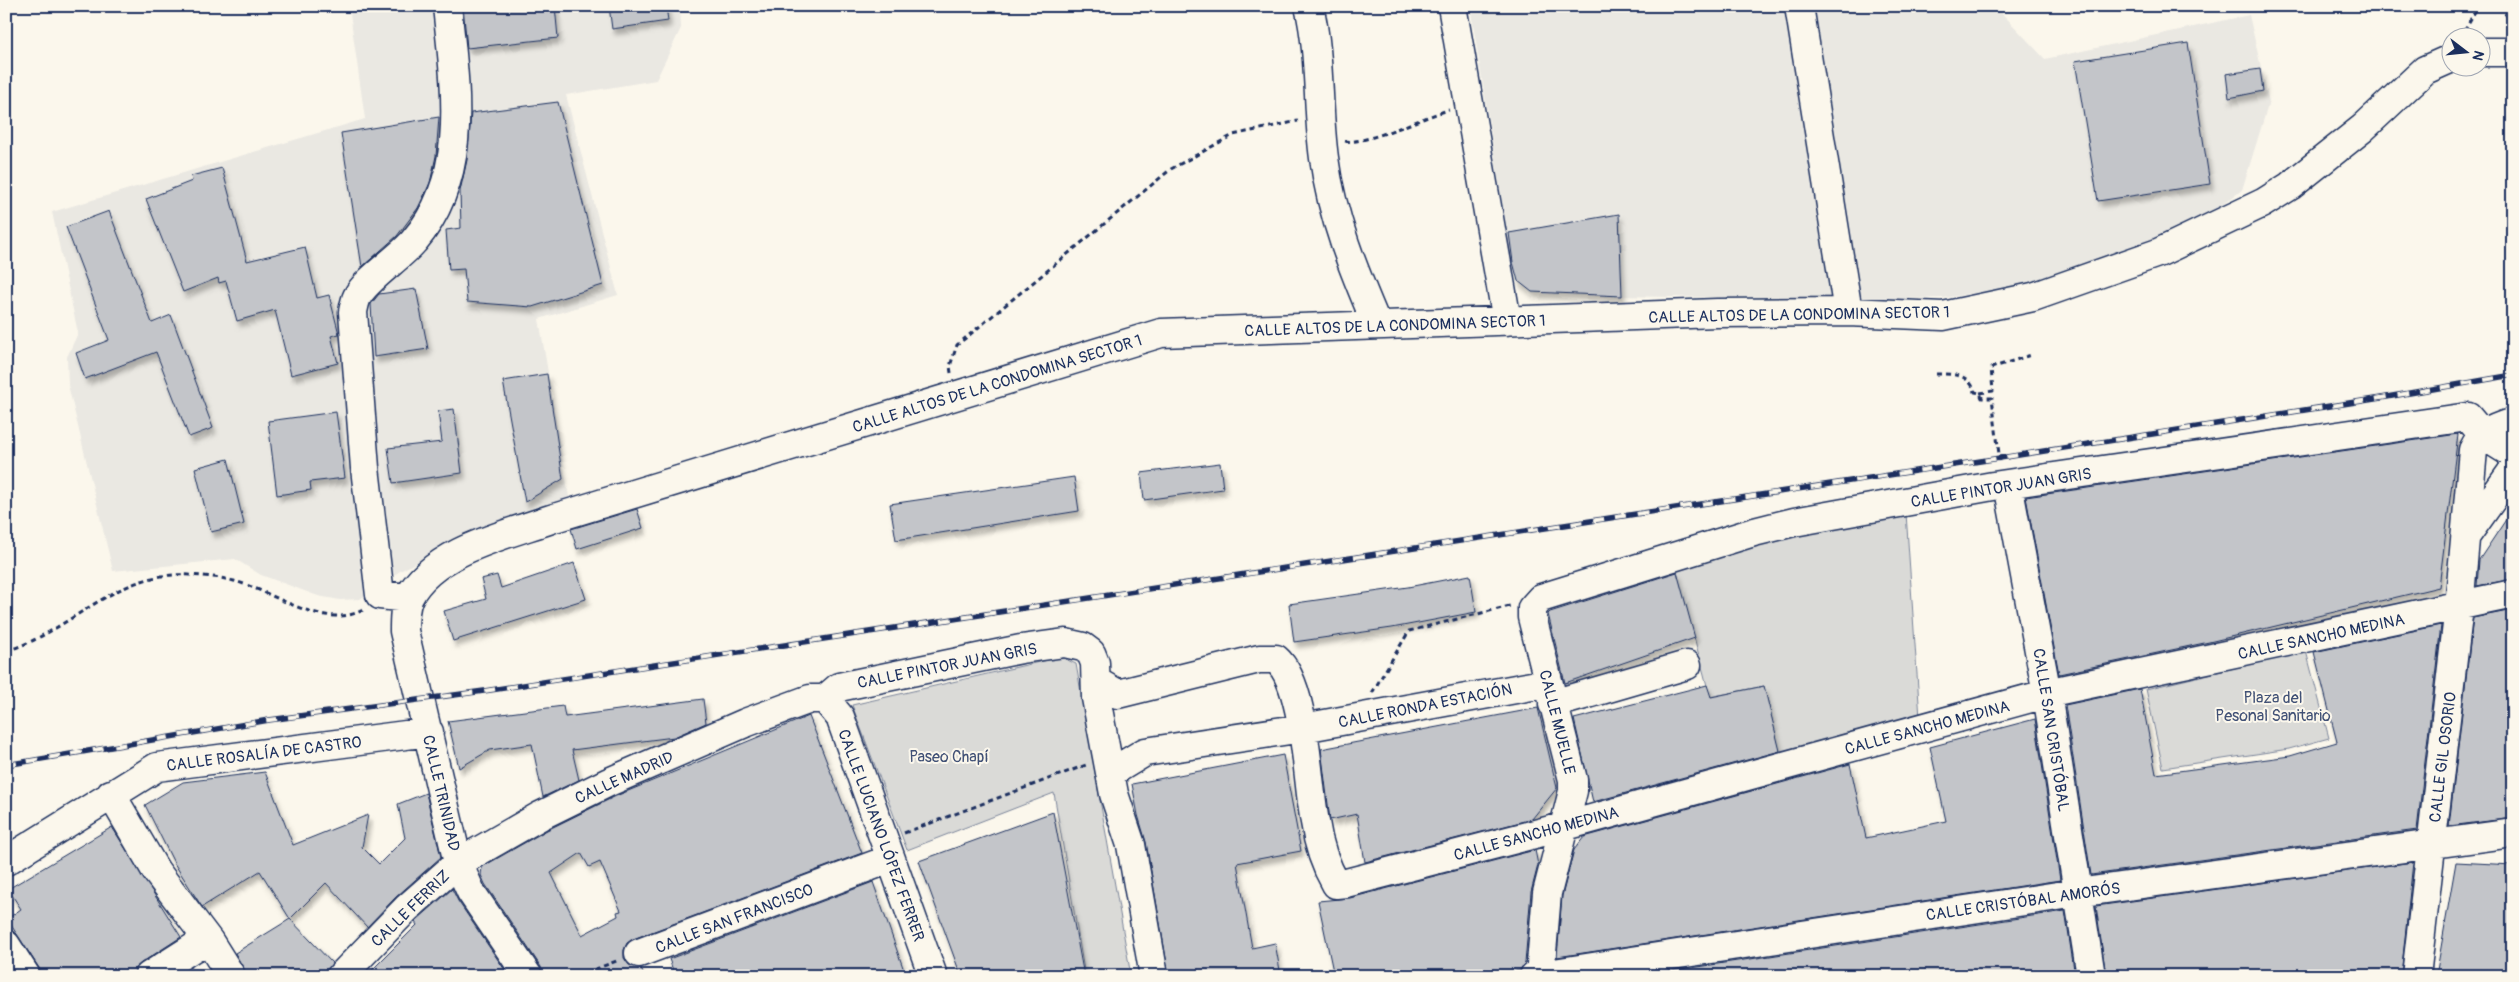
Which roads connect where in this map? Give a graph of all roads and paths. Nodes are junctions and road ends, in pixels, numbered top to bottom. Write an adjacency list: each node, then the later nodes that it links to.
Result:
1 (448, 6): 28 (street)
2 (1308, 6): 13 (street)
3 (1452, 6): 12 (street)
4 (1799, 6): 14 (street)
5 (2478, 6): 8 (path)
6 (2499, 6): 7 (path)
7 (2513, 23)
8 (2466, 28)
9 (2492, 52): 10 (street)
10 (2513, 52)
11 (2442, 59): 14 (street, CALLE ALTOS DE LA CONDOMINA SECTOR 1)
12 (1470, 104): 13 (path); 15 (street)
13 (1322, 127): 16 (street); 20 (path)
14 (1848, 312): 15 (street, CALLE ALTOS DE LA CONDOMINA SECTOR 1)
15 (1507, 321): 16 (street, CALLE ALTOS DE LA CONDOMINA SECTOR 1)
16 (1377, 325): 20 (street, CALLE ALTOS DE LA CONDOMINA SECTOR 1)
17 (2031, 355): 19 (path)
18 (1936, 374): 19 (path)
19 (1980, 393): 25 (path)
20 (955, 396): 29 (street, CALLE ALTOS DE LA CONDOMINA SECTOR 1)
21 (2513, 422): 22 (street)
22 (2479, 443): 23 (street, CALLE PINTOR JUAN GRIS); 25 (street, CALLE PINTOR JUAN GRIS); 26 (street, CALLE GIL OSORIO)
23 (2513, 454)
24 (2513, 470): 26 (street, CALLE GIL OSORIO)
25 (2000, 486): 31 (street, CALLE PINTOR JUAN GRIS); 37 (street, CALLE SAN CRISTÓBAL)
26 (2466, 537): 30 (street, CALLE GIL OSORIO)
27 (2513, 594): 30 (street, CALLE SANCHO MEDINA)
28 (380, 595): 29 (street); 32 (path)
29 (408, 598): 35 (street, CALLE ALTOS DE LA CONDOMINA SECTOR 1)
30 (2459, 607): 37 (street, CALLE SANCHO MEDINA); 47 (street, CALLE GIL OSORIO)
31 (1522, 611): 36 (street, CALLE MUELLE); 38 (path)
32 (6, 651)
33 (1687, 665): 36 (street, CALLE RONDA ESTACIÓN)
34 (1096, 672): 39 (street, CALLE PINTOR JUAN GRIS); 41 (street); 43 (street)
35 (417, 682): 42 (street, CALLE TRINIDAD)
36 (1550, 693): 41 (street, CALLE RONDA ESTACIÓN); 45 (street, CALLE MUELLE)
37 (2047, 694): 45 (street, CALLE SANCHO MEDINA); 51 (street, CALLE SAN CRISTÓBAL)
38 (1370, 695)
39 (825, 699): 40 (street, CALLE PINTOR JUAN GRIS); 48 (street, CALLE LUCIANO LÓPEZ FERRER)
40 (795, 704): 50 (street, CALLE MADRID)
41 (1303, 728): 43 (street, CALLE RONDA ESTACIÓN); 45 (street, CALLE SANCHO MEDINA)
42 (428, 732): 44 (street, CALLE ROSALÍA DE CASTRO); 50 (street, CALLE TRINIDAD)
43 (1100, 768): 48 (path); 63 (street)
44 (111, 794): 49 (street, CALLE ROSALÍA DE CASTRO); 52 (street)
45 (1562, 827): 55 (street, CALLE MUELLE)
46 (2513, 833): 47 (street, CALLE CRISTÓBAL AMORÓS)
47 (2432, 843): 51 (street, CALLE CRISTÓBAL AMORÓS); 65 (street, CALLE GIL OSORIO)
48 (898, 850): 54 (street, CALLE SAN FRANCISCO); 62 (street, CALLE LUCIANO LÓPEZ FERRER)
49 (6, 861)
50 (458, 863): 59 (street, CALLE FERRIZ); 60 (street, CALLE TRINIDAD)
51 (2077, 893): 55 (street, CALLE CRISTÓBAL AMORÓS); 64 (street, CALLE SAN CRISTÓBAL)
52 (207, 939): 57 (street); 58 (street)
53 (6, 945): 56 (street)
54 (639, 953): 61 (path, CALLE SAN FRANCISCO)
55 (1538, 975)
56 (26, 976)
57 (149, 976)
58 (231, 976)
59 (341, 976)
60 (528, 976)
61 (578, 976)
62 (933, 976)
63 (1154, 976)
64 (2091, 976)
65 (2416, 976)

